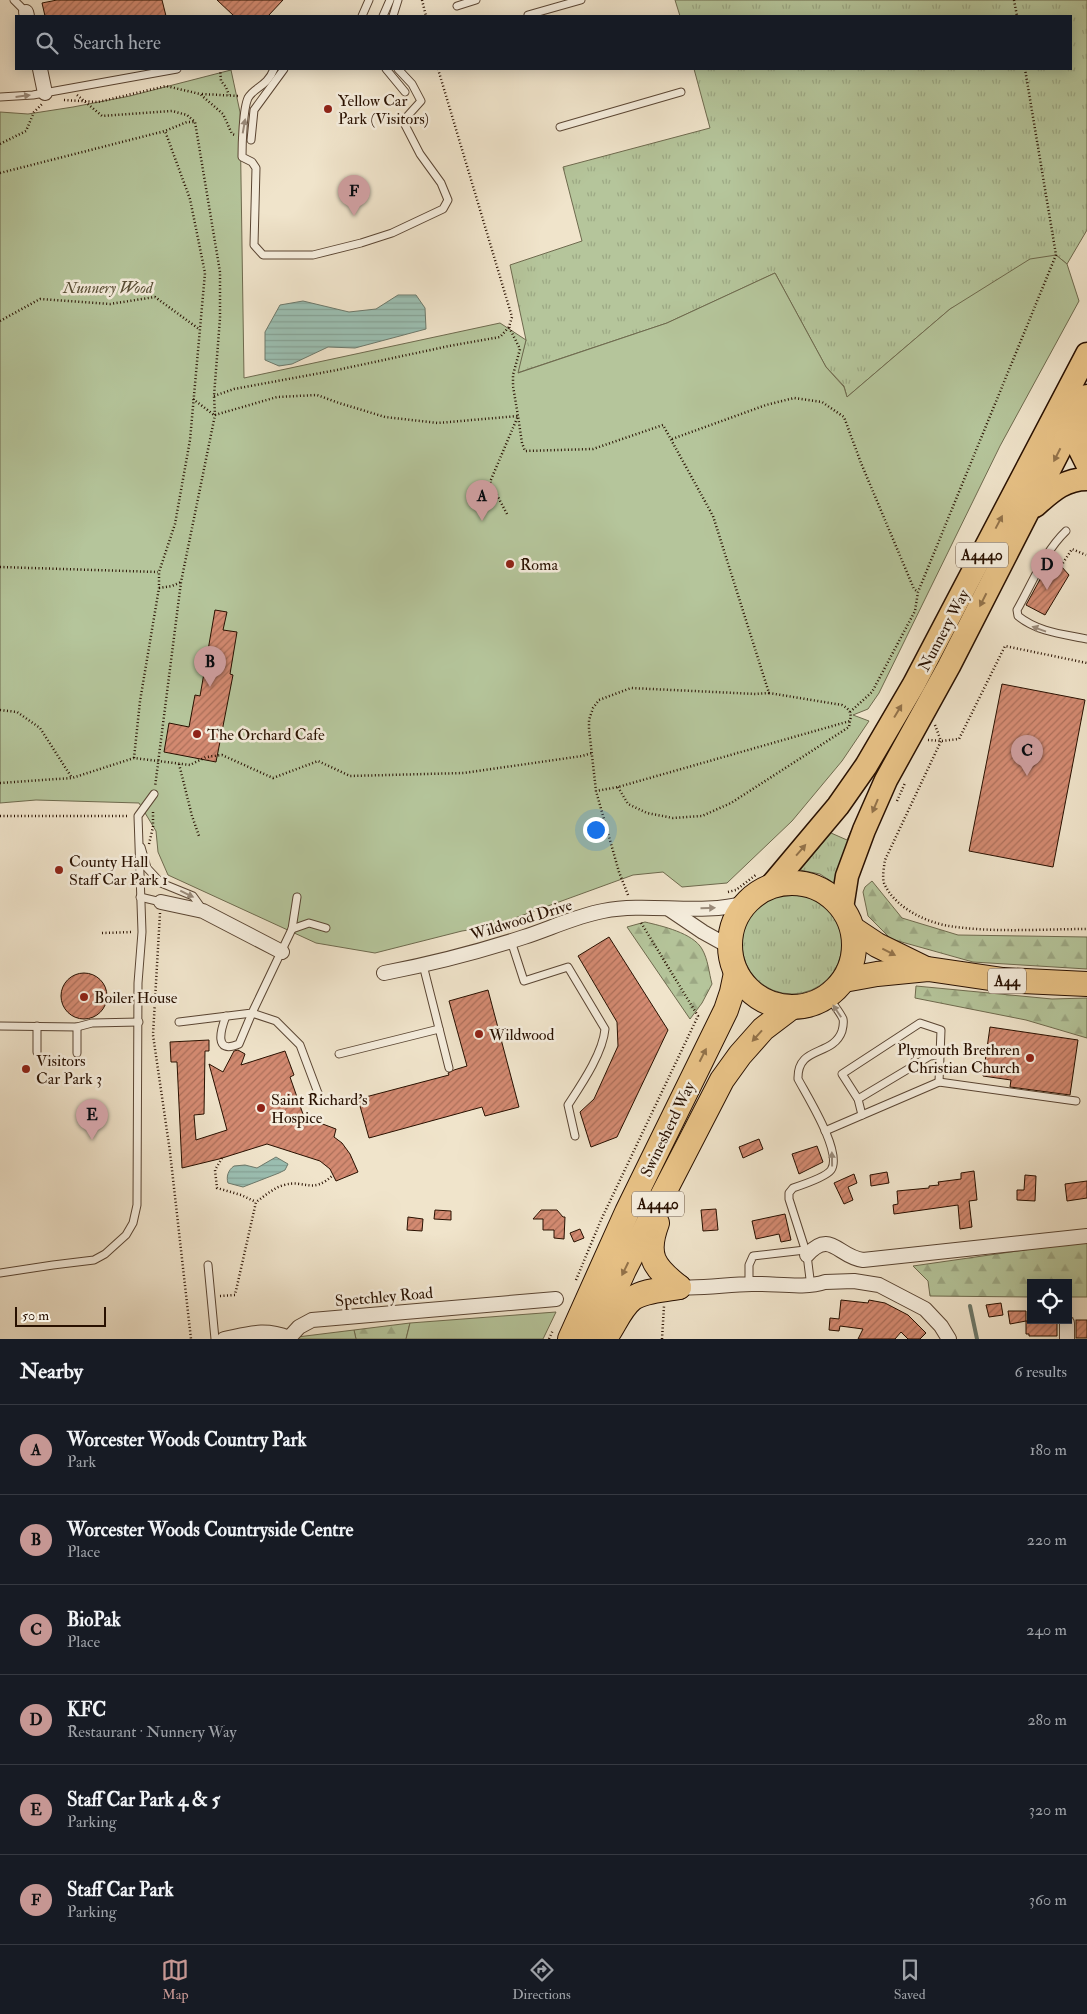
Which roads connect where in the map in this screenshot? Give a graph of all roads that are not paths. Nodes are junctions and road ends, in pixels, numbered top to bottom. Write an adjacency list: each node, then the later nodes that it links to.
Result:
1 (14, 0): 9 (lane)
2 (369, 0): 10 (lane)
3 (390, 0): 11 (lane)
4 (398, 0): 12 (lane)
5 (476, 0): 8 (lane)
6 (581, 0): 7 (lane)
7 (558, 3): 13 (lane)
8 (457, 6)
9 (26, 9)
10 (362, 15)
11 (383, 15)
12 (393, 15)
13 (528, 15)
14 (40, 70): 23 (street)
15 (171, 70): 23 (lane)
16 (274, 70): 19 (lane, one-way to 16)
17 (283, 70): 25 (lane)
18 (387, 70): 20 (lane)
19 (399, 70)
20 (405, 92)
21 (681, 92): 24 (lane)
22 (0, 98): 23 (lane, one-way to 23)
23 (45, 98)
24 (560, 127)
25 (251, 140)
26 (1087, 354): 35 (main road, Nunnery Way / A4440, one-way to 26)
27 (1084, 402): 28 (main road); 30 (main road, Nunnery Way / A4440, one-way to 30)
28 (1087, 464)
29 (1087, 479): 30 (main road)
30 (1027, 513): 40 (main road, Nunnery Way / A4440, one-way to 40)
31 (1066, 531): 32 (lane, one-way to 31)
32 (1087, 639)
33 (154, 794): 34 (lane)
34 (138, 834): 37 (lane); 42 (lane, one-way to 42)
35 (764, 879): 39 (highway); 40 (highway)
36 (297, 897): 43 (lane)
37 (140, 898): 38 (lane); 59 (lane)
38 (161, 902): 42 (street)
39 (746, 902): 41 (street, Wildwood Drive, one-way to 39); 47 (highway)
40 (842, 908): 45 (highway)
41 (669, 909): 46 (street, Wildwood Drive); 47 (street, Wildwood Drive)
42 (203, 911): 48 (street)
43 (292, 928): 44 (lane); 48 (lane)
44 (326, 928)
45 (853, 929): 50 (highway, A44, one-way to 50); 53 (highway)
46 (511, 941): 49 (street, Wildwood Drive); 77 (lane)
47 (730, 947): 52 (highway)
48 (282, 952): 57 (lane)
49 (423, 966): 51 (street, Wildwood Drive); 64 (lane)
50 (928, 970): 53 (highway, A44); 54 (highway, A44)
51 (384, 973)
52 (736, 973): 56 (highway); 92 (highway, Swinesherd Way / A4440, one-way to 52)
53 (844, 980): 55 (highway)
54 (1087, 984)
55 (828, 996): 56 (highway); 76 (lane, one-way to 55)
56 (792, 1007): 70 (highway, Swinesherd Way / A4440, one-way to 70)
57 (252, 1012): 58 (lane); 58 (lane); 72 (lane)
58 (226, 1016): 60 (lane)
59 (139, 1022): 63 (lane); 81 (lane)
60 (179, 1022)
61 (0, 1026): 62 (lane)
62 (37, 1026): 63 (lane); 65 (lane)
63 (77, 1027): 66 (lane)
64 (439, 1029): 67 (lane); 69 (lane)
65 (37, 1052)
66 (77, 1053)
67 (339, 1054)
68 (940, 1054): 71 (lane); 73 (lane); 73 (lane)
69 (449, 1068)
70 (722, 1080): 86 (highway); 93 (highway, Swinesherd Way / A4440, one-way to 93)
71 (939, 1082): 74 (lane); 75 (lane)
72 (318, 1093)
73 (858, 1099): 75 (lane)
74 (1076, 1101)
75 (862, 1115): 76 (lane)
76 (825, 1131): 79 (lane, one-way to 76)
77 (575, 1136)
78 (1087, 1236): 79 (street)
79 (806, 1253): 82 (lane); 85 (lane)
80 (208, 1265): 89 (lane)
81 (0, 1273)
82 (810, 1279): 83 (street); 84 (street)
83 (824, 1282): 84 (street); 95 (street)
84 (780, 1283): 85 (street)
85 (749, 1284): 86 (street)
86 (680, 1287): 94 (highway)
87 (556, 1299): 91 (street, Spetchley Road)
88 (1067, 1324): 96 (street)
89 (215, 1339)
90 (224, 1339): 91 (street, Spetchley Road)
91 (289, 1339)
92 (570, 1339)
93 (593, 1339)
94 (603, 1339)
95 (949, 1339)
96 (1067, 1339)

